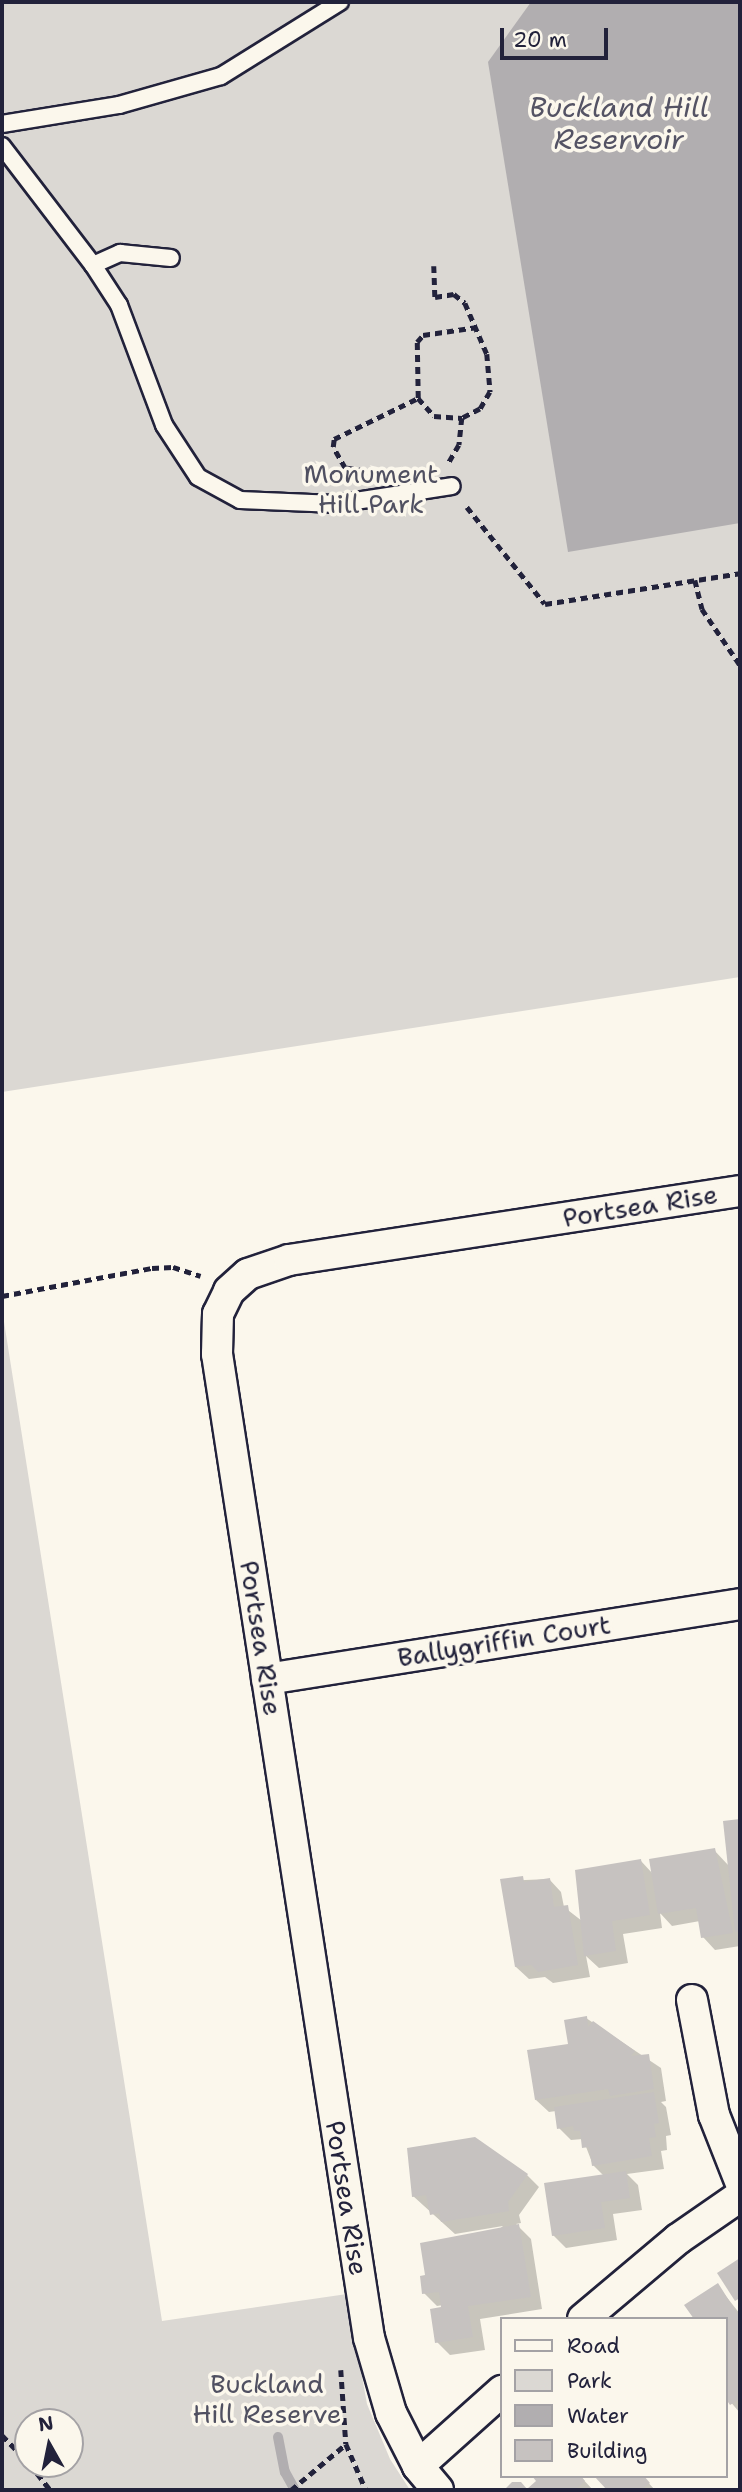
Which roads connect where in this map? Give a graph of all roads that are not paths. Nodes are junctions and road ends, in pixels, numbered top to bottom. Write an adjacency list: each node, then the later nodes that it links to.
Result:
1 (340, 2): 2 (lane)
2 (2, 124)
3 (2, 146): 5 (lane)
4 (171, 258): 5 (lane)
5 (93, 265): 6 (lane)
6 (452, 486)
7 (740, 1191): 9 (street, Portsea Rise)
8 (740, 1604): 9 (street, Ballygriffin Court)
9 (267, 1679): 15 (street, Portsea Rise)
10 (692, 2000): 11 (street)
11 (740, 2182)
12 (740, 2196): 13 (street)
13 (585, 2317)
14 (500, 2393): 15 (street)
15 (418, 2466): 16 (street, Portsea Rise)
16 (438, 2490)

